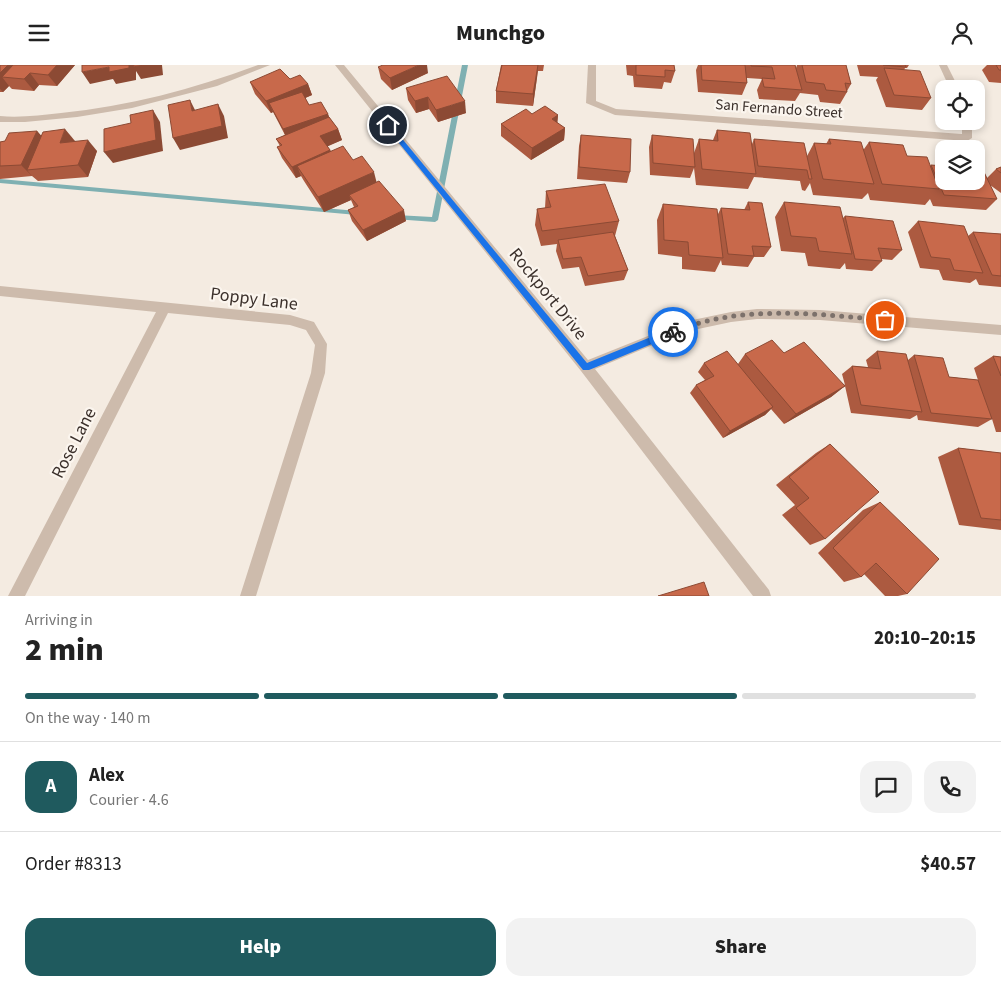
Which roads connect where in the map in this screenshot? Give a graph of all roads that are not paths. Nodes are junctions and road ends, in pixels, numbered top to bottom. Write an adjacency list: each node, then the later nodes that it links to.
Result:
1 (266, 65): 6 (street)
2 (339, 65): 11 (street, Rockport Drive)
3 (592, 65): 7 (street, San Fernando Street)
4 (943, 65): 5 (street)
5 (950, 80)
6 (0, 119)
7 (966, 130)
8 (1, 292): 9 (street, Poppy Lane)
9 (164, 308): 12 (street, Rose Lane); 13 (street, Poppy Lane)
10 (1001, 330): 11 (street)
11 (586, 367): 14 (street, Rockport Drive)
12 (16, 596)
13 (248, 596)
14 (763, 596)

